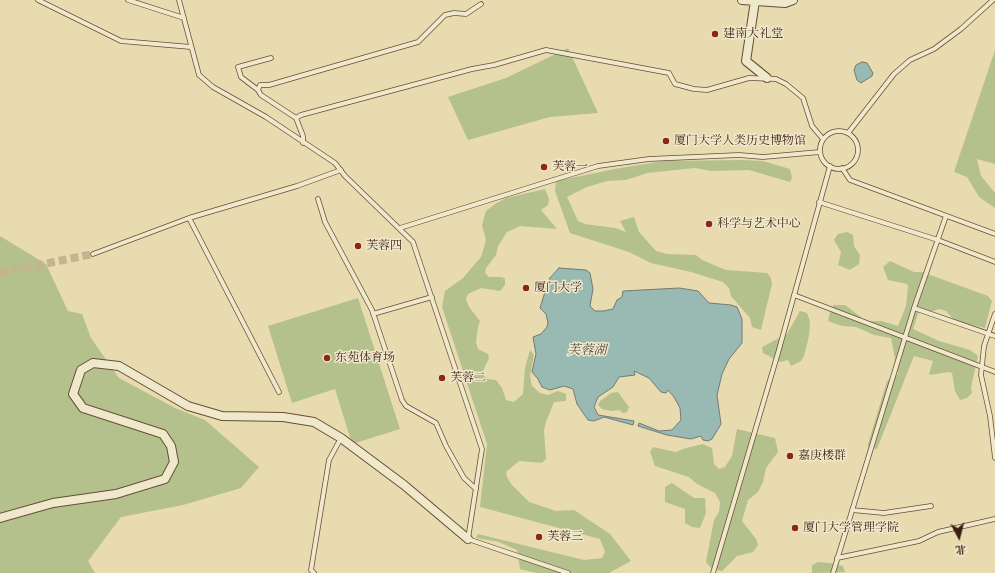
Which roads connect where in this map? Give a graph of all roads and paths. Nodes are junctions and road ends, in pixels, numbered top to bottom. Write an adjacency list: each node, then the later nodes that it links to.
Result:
1 (38, 0): 10 (lane)
2 (128, 0): 9 (lane)
3 (179, 0): 9 (lane)
4 (742, 0): 7 (street)
5 (793, 0): 7 (street)
6 (993, 0): 15 (lane)
7 (755, 1): 12 (street)
8 (481, 4): 13 (lane)
9 (184, 18): 10 (lane)
10 (191, 47): 17 (lane)
11 (271, 58): 13 (lane)
12 (767, 78): 14 (lane); 16 (lane)
13 (258, 90): 14 (lane)
14 (296, 118): 17 (lane)
15 (848, 134): 16 (lane); 20 (lane)
16 (823, 139): 18 (lane)
17 (304, 143): 21 (lane)
18 (820, 152): 19 (lane); 26 (lane)
19 (830, 166): 20 (lane); 23 (lane)
20 (842, 168): 24 (lane)
21 (341, 170): 25 (lane); 26 (lane)
22 (318, 199): 34 (lane)
23 (819, 202): 28 (lane); 31 (lane)
24 (946, 216): 27 (lane); 28 (lane)
25 (189, 218): 29 (lane); 41 (lane)
26 (400, 228): 32 (lane)
27 (995, 234)
28 (938, 240): 30 (lane); 33 (lane)
29 (94, 254)
30 (995, 262)
31 (794, 295): 38 (lane); 53 (lane)
32 (432, 297): 34 (lane); 44 (lane)
33 (914, 308): 36 (lane); 38 (lane)
34 (373, 314): 44 (lane)
35 (995, 314): 36 (lane)
36 (988, 333): 37 (lane); 39 (lane)
37 (995, 336)
38 (905, 337): 39 (lane); 46 (lane)
39 (982, 367): 40 (lane); 43 (lane)
40 (995, 372)
41 (279, 392)
42 (341, 438): 47 (street); 49 (street); 51 (lane)
43 (995, 458)
44 (476, 490): 49 (lane)
45 (931, 506): 46 (lane)
46 (852, 510): 50 (lane)
47 (0, 518)
48 (995, 519): 50 (lane)
49 (468, 539): 52 (lane)
50 (837, 558): 54 (lane)
51 (314, 573)
52 (568, 573)
53 (713, 573)
54 (832, 573)

